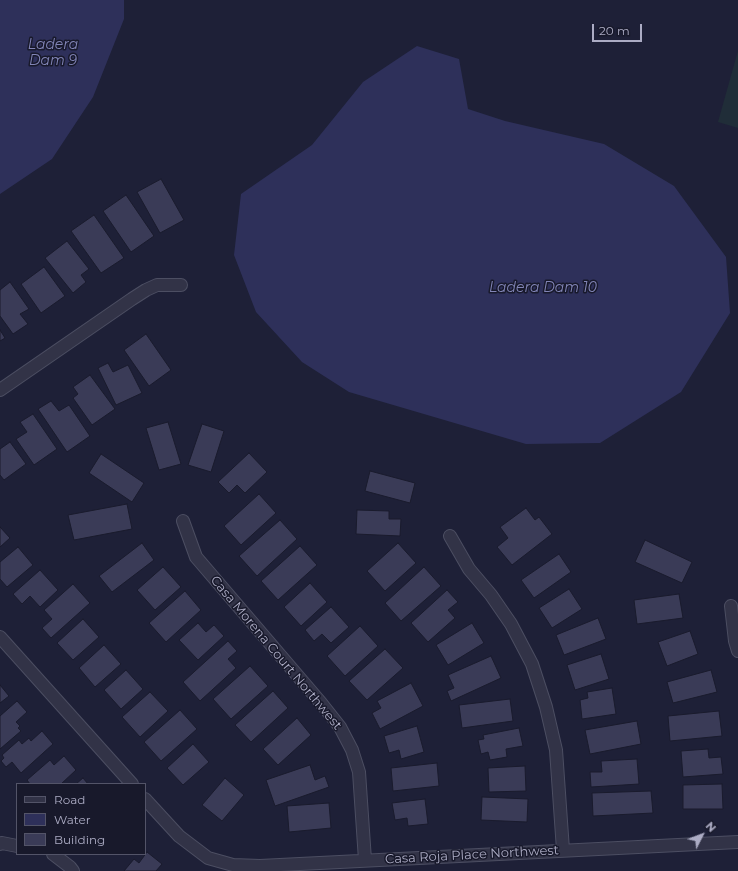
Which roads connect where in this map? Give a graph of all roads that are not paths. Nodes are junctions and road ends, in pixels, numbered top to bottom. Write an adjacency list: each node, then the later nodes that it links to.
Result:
1 (181, 285): 2 (street)
2 (0, 390)
3 (183, 521): 15 (street, Casa Morena Court Northwest)
4 (450, 536): 13 (street)
5 (731, 606): 7 (street)
6 (0, 637): 8 (street)
7 (738, 651)
8 (131, 783)
9 (146, 800): 15 (street, Casa Roja Place Northwest)
10 (738, 842): 13 (street, Casa Roja Place Northwest)
11 (1, 844): 12 (street)
12 (16, 846)
13 (562, 850): 15 (street, Casa Roja Place Northwest)
14 (54, 855): 16 (street)
15 (365, 860)
16 (73, 871)

